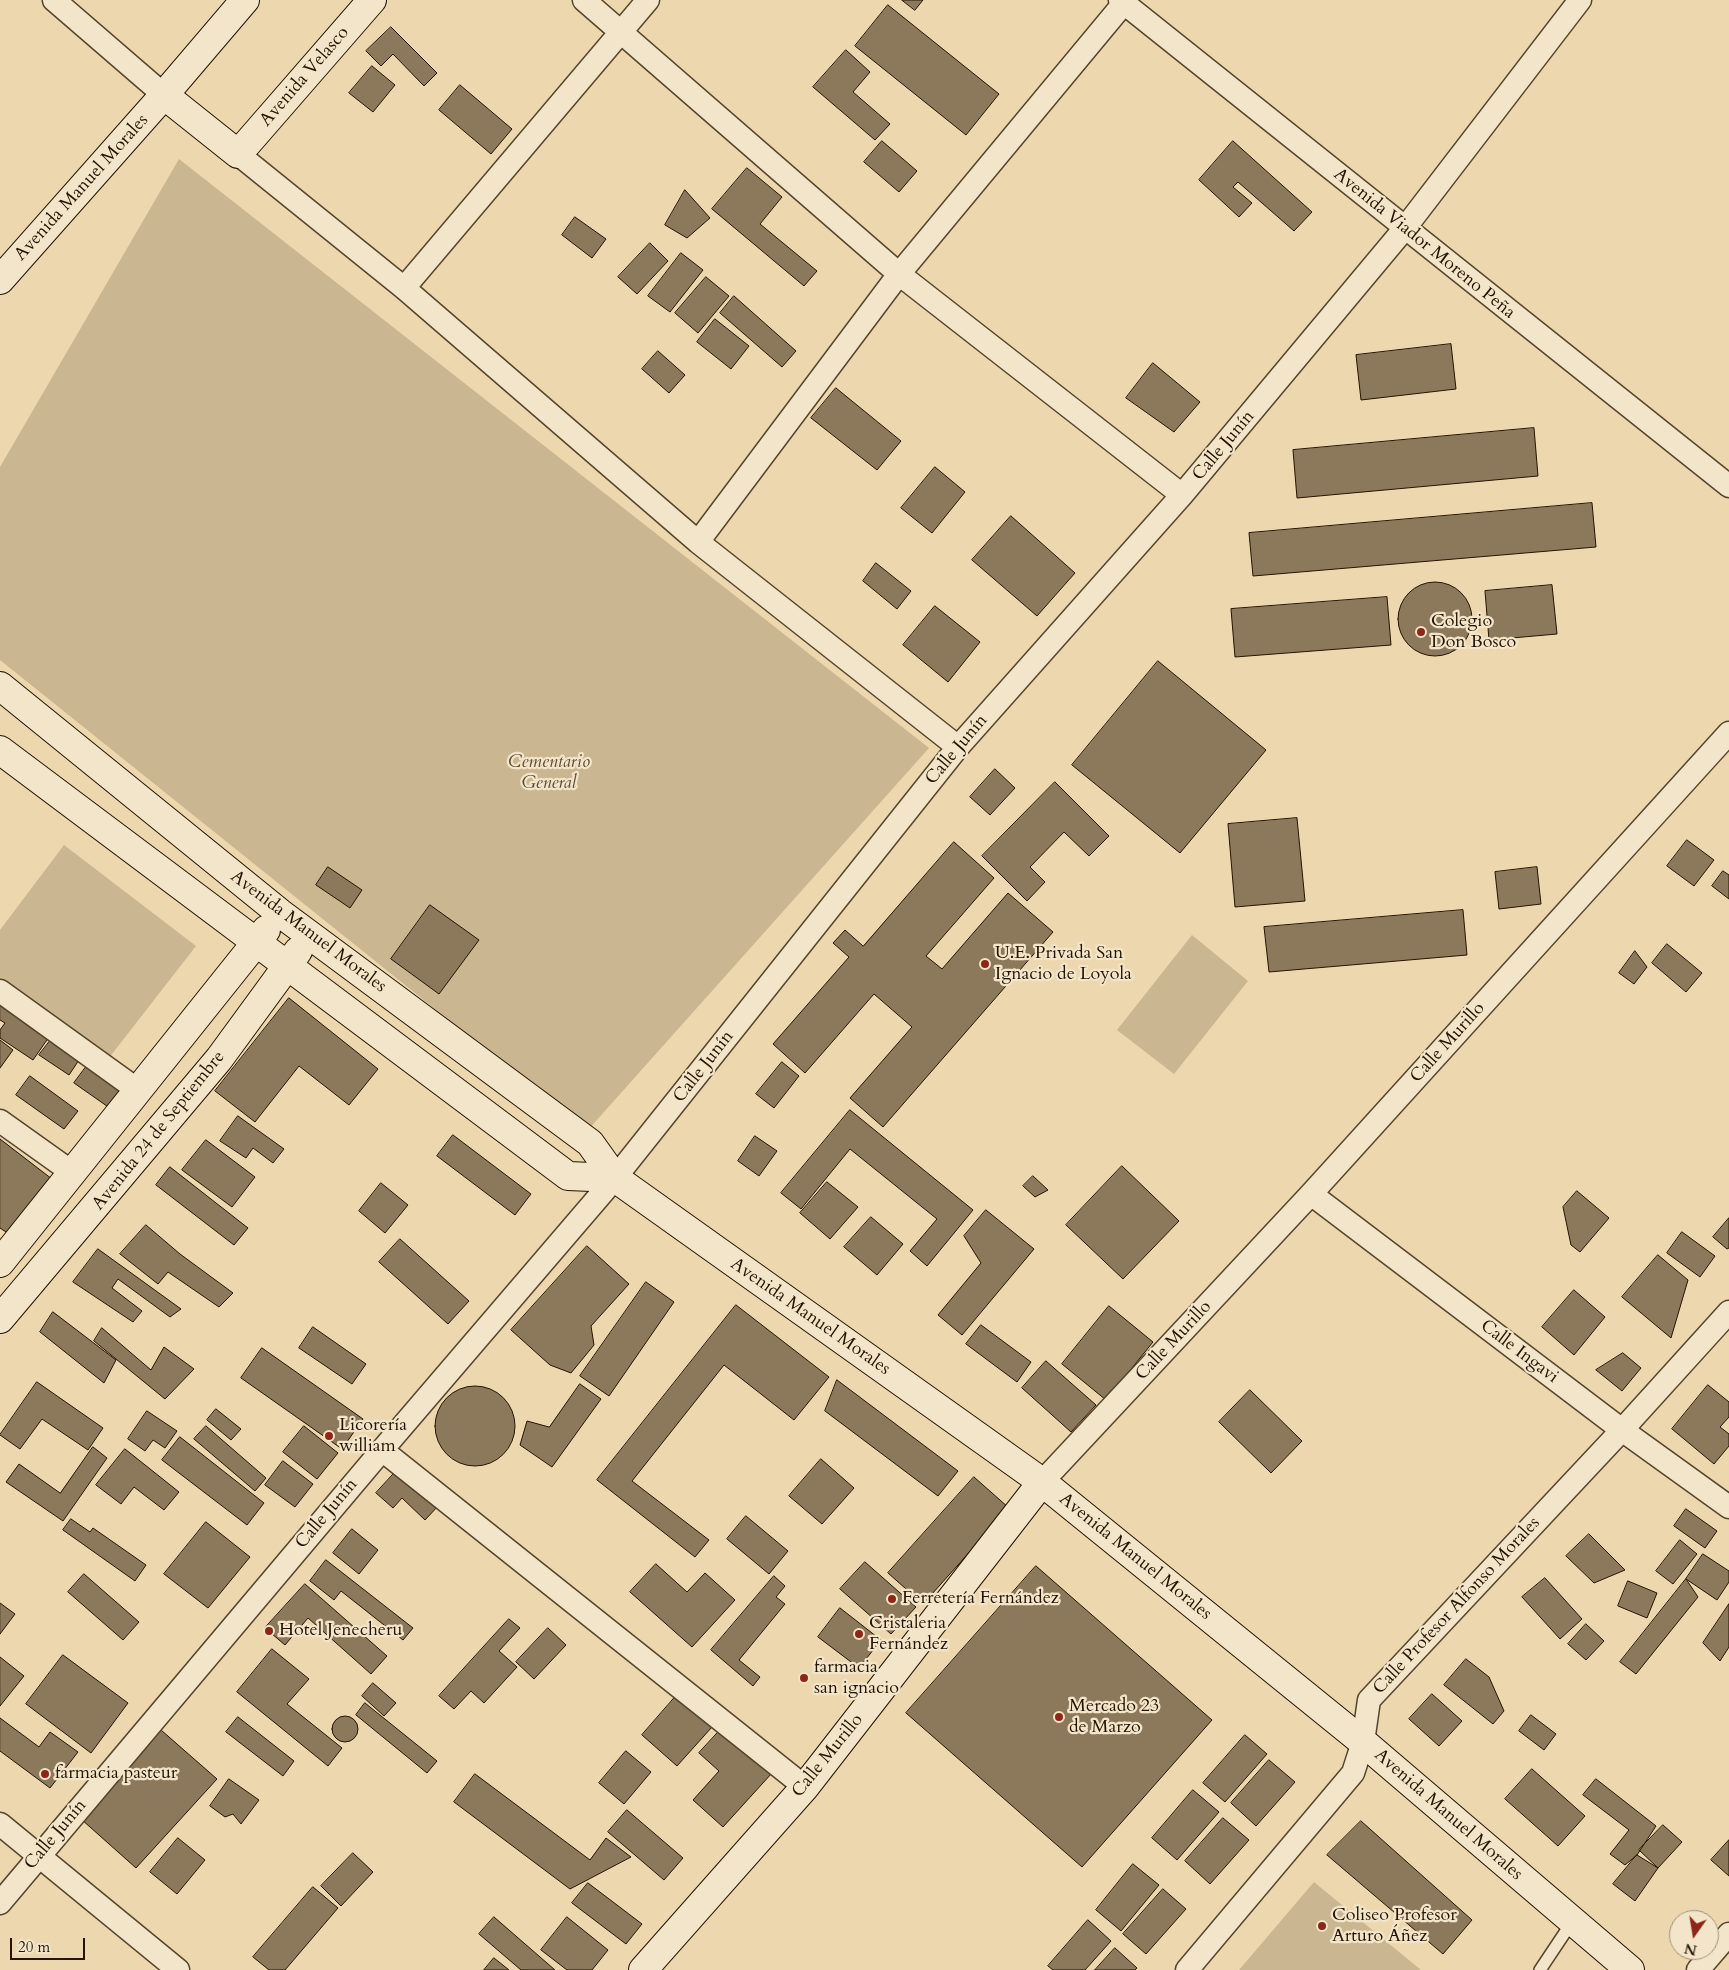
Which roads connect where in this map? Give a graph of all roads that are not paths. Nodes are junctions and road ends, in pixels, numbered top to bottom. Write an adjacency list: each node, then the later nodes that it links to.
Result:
1 (54, 0): 9 (street)
2 (245, 0): 9 (street)
3 (372, 0): 10 (street, Avenida Velasco)
4 (584, 0): 8 (street)
5 (648, 0): 8 (street)
6 (1580, 0): 11 (street, Calle Junín)
7 (1122, 2): 11 (street, Avenida Viador Moreno Peña); 12 (street)
8 (622, 31): 12 (street); 14 (street)
9 (164, 95): 10 (street); 13 (street, Avenida Manuel Morales)
10 (238, 154): 14 (street)
11 (1405, 228): 15 (street, Avenida Viador Moreno Peña); 16 (street, Calle Junín)
12 (899, 274): 16 (street); 17 (street)
13 (0, 280)
14 (404, 288): 17 (street)
15 (1729, 486)
16 (1182, 495): 20 (street, Calle Junín)
17 (698, 542): 20 (street)
18 (0, 686): 22 (street, Avenida Manuel Morales)
19 (1729, 733): 31 (street, Calle Murillo)
20 (958, 747): 30 (street, Calle Junín)
21 (0, 750): 24 (street)
22 (280, 913): 23 (street, Avenida Manuel Morales); 24 (street)
23 (310, 935): 25 (street, Avenida 24 de Septiembre); 30 (street, Avenida Manuel Morales)
24 (256, 944): 25 (street); 27 (street)
25 (286, 966): 30 (street); 34 (street, Avenida 24 de Septiembre)
26 (0, 992): 27 (street)
27 (139, 1091): 29 (street)
28 (0, 1121): 29 (street)
29 (73, 1173): 32 (street)
30 (615, 1178): 36 (street, Calle Junín); 37 (street, Avenida Manuel Morales)
31 (1311, 1194): 35 (street, Calle Ingavi); 37 (street, Calle Murillo)
32 (0, 1263)
33 (1729, 1312): 35 (street, Calle Profesor Alfonso Morales)
34 (0, 1319)
35 (1622, 1430): 38 (street, Calle Ingavi); 39 (street, Calle Profesor Alfonso Morales)
36 (382, 1450): 40 (street); 42 (street, Calle Junín)
37 (1042, 1482): 39 (street, Avenida Manuel Morales); 40 (street, Calle Murillo)
38 (1729, 1507)
39 (1363, 1742): 44 (street, Avenida Manuel Morales); 48 (street, Calle Profesor Alfonso Morales)
40 (804, 1787): 47 (street, Calle Murillo)
41 (0, 1824): 42 (street)
42 (39, 1856): 43 (street, Calle Junín); 46 (street)
43 (0, 1903)
44 (1572, 1922): 49 (lane); 50 (street, Avenida Manuel Morales)
45 (1729, 1934): 51 (street)
46 (178, 1970)
47 (643, 1970)
48 (1187, 1970)
49 (1540, 1970)
50 (1630, 1970)
51 (1698, 1970)

